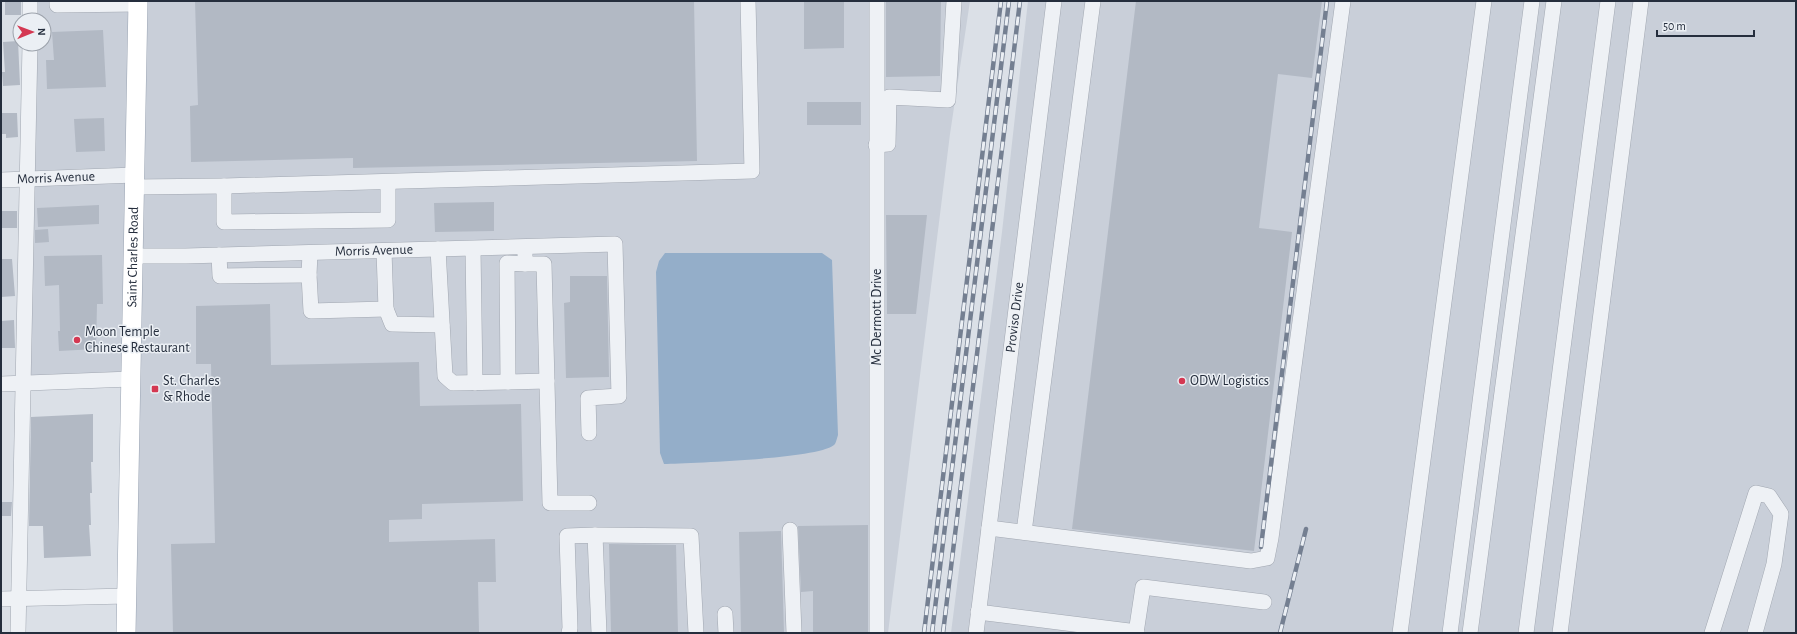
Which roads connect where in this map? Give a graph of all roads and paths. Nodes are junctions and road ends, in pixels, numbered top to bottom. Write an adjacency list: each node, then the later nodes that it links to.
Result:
1 (30, 1): 15 (street)
2 (57, 1): 14 (street)
3 (748, 1): 21 (street, Morris Avenue)
4 (877, 1): 17 (street, Mc Dermott Drive)
5 (954, 1): 17 (street)
6 (1054, 1): 42 (street, Proviso Drive)
7 (1093, 1): 44 (street)
8 (1343, 1): 44 (street)
9 (1484, 1): 63 (street)
10 (1532, 1): 64 (street)
11 (1554, 1): 65 (street)
12 (1608, 1): 66 (street)
13 (1641, 1): 67 (street)
14 (138, 2): 20 (main road, Saint Charles Road)
15 (30, 12)
16 (30, 52): 18 (street)
17 (876, 145): 60 (street, Mc Dermott Drive)
18 (26, 179): 19 (street, Morris Avenue); 20 (street, Morris Avenue); 37 (street)
19 (1, 180)
20 (135, 181): 22 (street, Morris Avenue); 29 (main road, Saint Charles Road)
21 (388, 182): 22 (street, Morris Avenue); 22 (street)
22 (224, 186)
23 (525, 247): 24 (street, Morris Avenue); 30 (street); 40 (street, Morris Avenue)
24 (473, 248): 25 (street, Morris Avenue); 38 (street)
25 (438, 249): 26 (street, Morris Avenue); 33 (street)
26 (384, 251): 27 (street, Morris Avenue); 32 (street)
27 (310, 253): 28 (street, Morris Avenue); 31 (street)
28 (220, 255): 29 (street, Morris Avenue); 31 (street)
29 (133, 256): 34 (main road, Saint Charles Road)
30 (525, 264): 35 (street); 36 (street)
31 (309, 275): 32 (street)
32 (386, 309): 33 (street)
33 (442, 325): 38 (street)
34 (131, 379): 37 (street); 46 (main road, Saint Charles Road)
35 (547, 381): 36 (street); 41 (street)
36 (508, 382): 38 (street)
37 (22, 383): 39 (street); 47 (street)
38 (476, 383)
39 (1, 384)
40 (589, 433)
41 (590, 503)
42 (989, 528): 44 (street); 50 (street, Proviso Drive)
43 (790, 530): 59 (street)
44 (1024, 532)
45 (595, 535): 55 (street); 56 (street); 57 (street)
46 (127, 596): 47 (street); 54 (main road, Saint Charles Road)
47 (19, 598): 48 (street); 53 (street)
48 (1, 599)
49 (1264, 602): 62 (street)
50 (978, 612): 61 (street, Proviso Drive); 62 (street)
51 (725, 614): 58 (street)
52 (1760, 632): 68 (street)
53 (18, 633)
54 (126, 633)
55 (569, 633)
56 (599, 633)
57 (696, 633)
58 (726, 633)
59 (794, 633)
60 (877, 633)
61 (976, 633)
62 (1136, 633)
63 (1400, 633)
64 (1450, 633)
65 (1470, 633)
66 (1526, 633)
67 (1560, 633)
68 (1712, 633)

